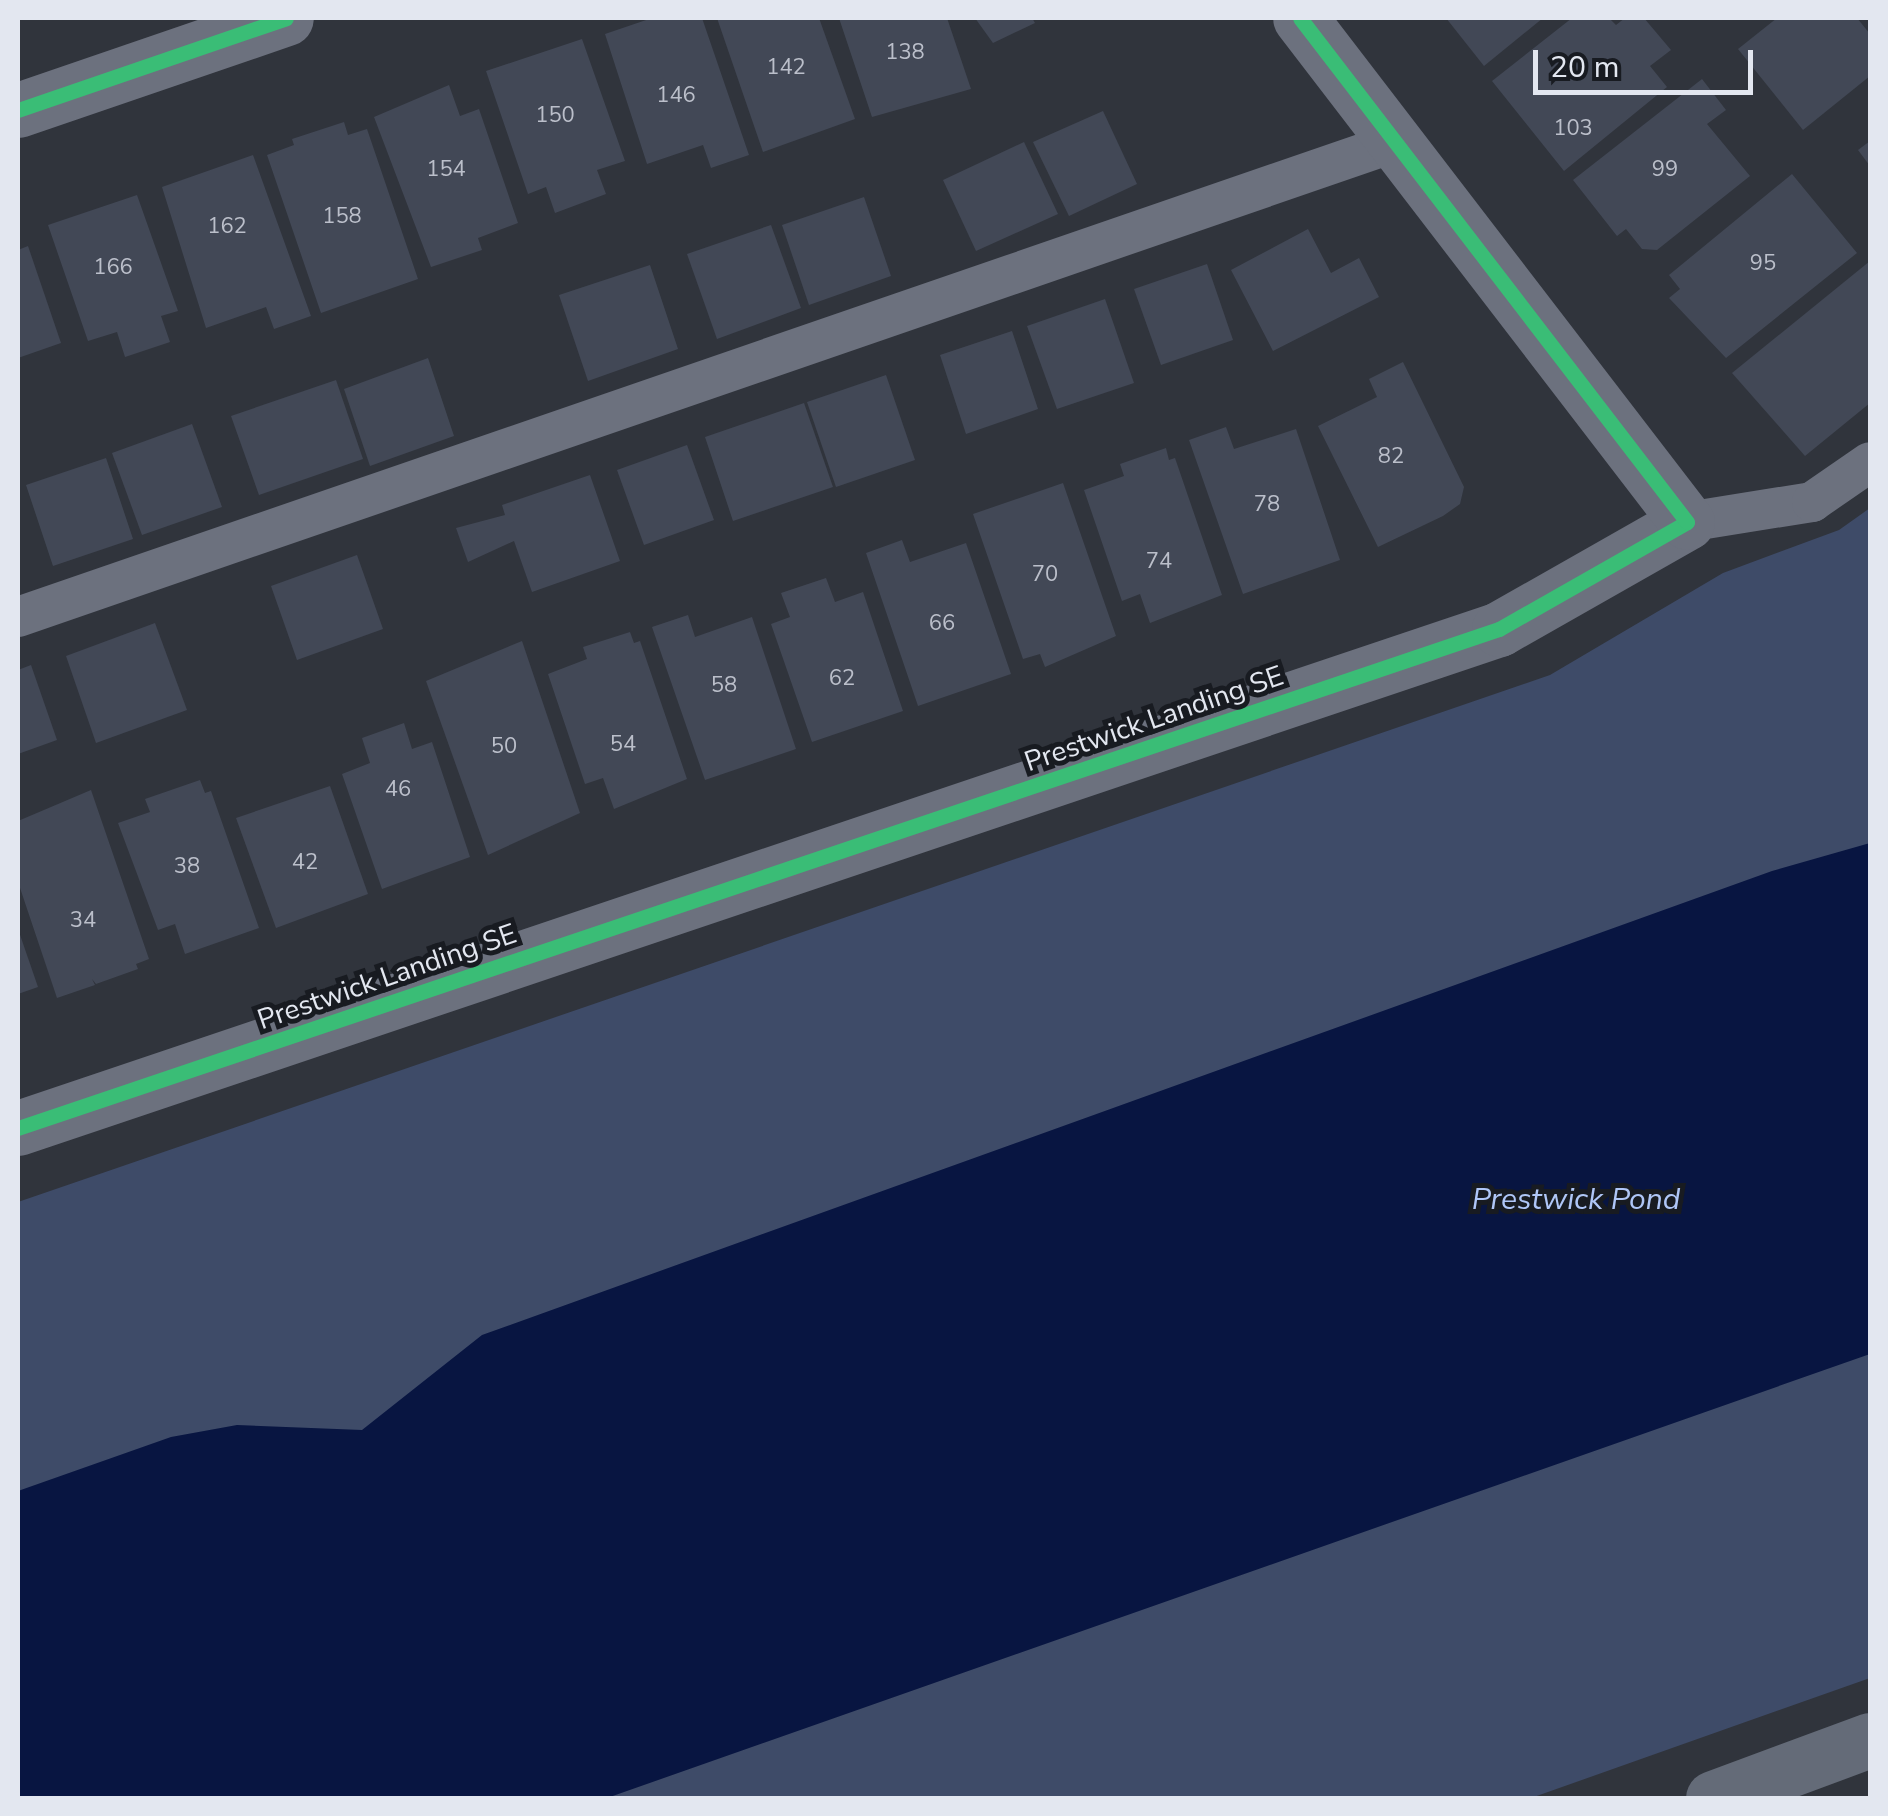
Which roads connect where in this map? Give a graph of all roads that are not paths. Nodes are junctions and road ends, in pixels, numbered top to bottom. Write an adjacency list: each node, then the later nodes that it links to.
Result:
1 (286, 18): 3 (street)
2 (1300, 18): 4 (street)
3 (18, 110)
4 (1396, 142): 6 (street); 7 (lane)
5 (1870, 462): 6 (lane)
6 (1687, 522): 8 (street, Prestwick Landing SE)
7 (18, 617)
8 (18, 1128)
9 (1870, 1740): 10 (main road)
10 (1713, 1798)

